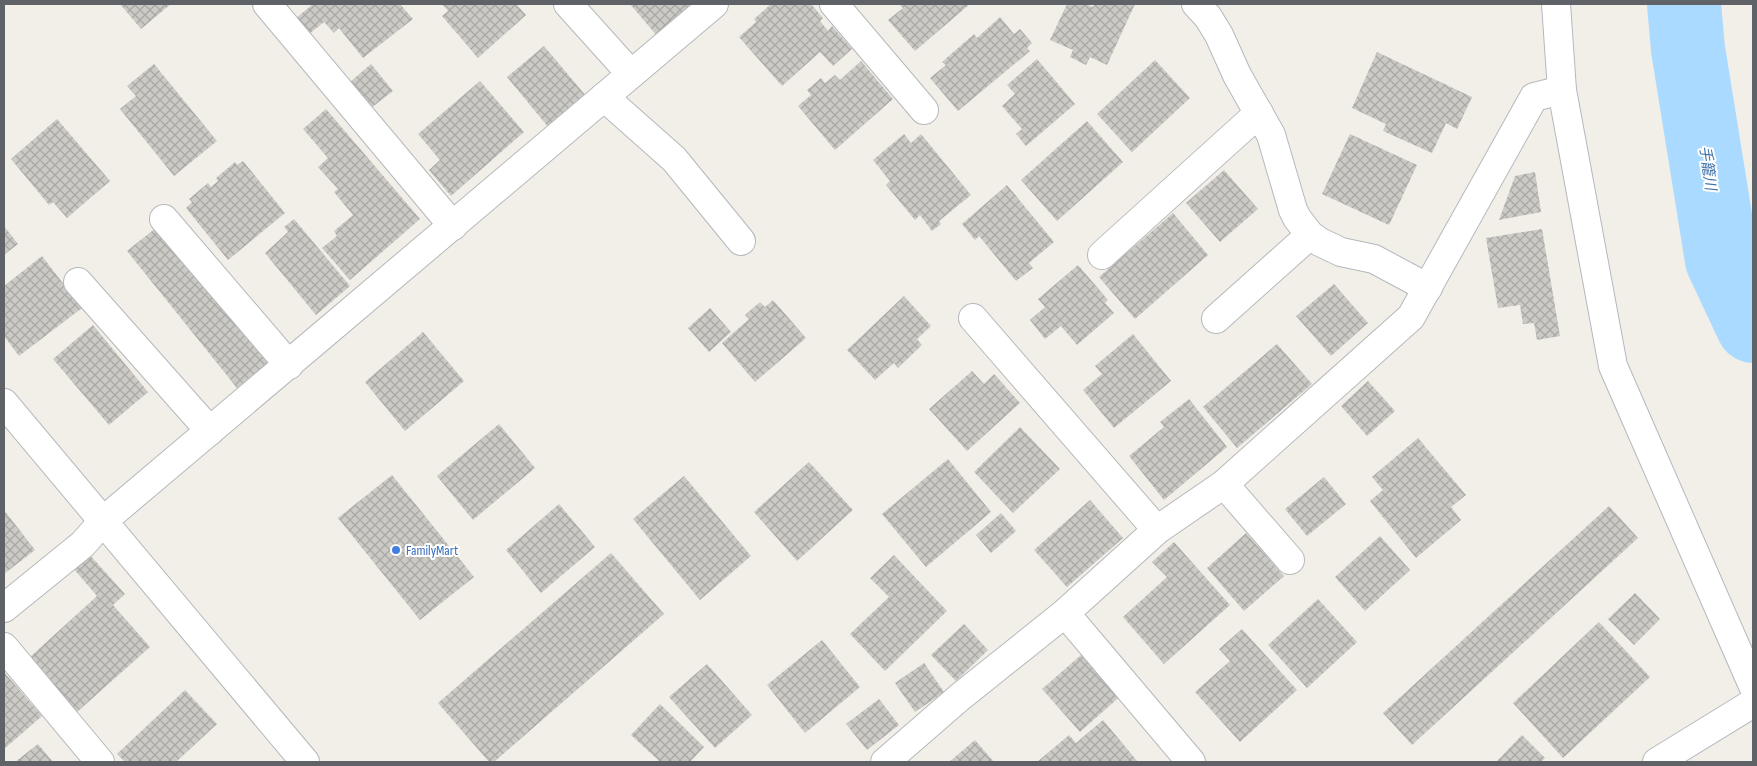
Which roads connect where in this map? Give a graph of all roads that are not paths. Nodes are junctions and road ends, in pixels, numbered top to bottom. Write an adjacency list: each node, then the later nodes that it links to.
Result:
1 (267, 4): 13 (street)
2 (568, 4): 7 (street)
3 (714, 4): 7 (street)
4 (834, 4): 10 (street)
5 (1196, 4): 11 (street)
6 (1556, 4): 8 (street)
7 (631, 74): 9 (street)
8 (1562, 90): 18 (street); 31 (street)
9 (604, 98): 13 (street); 15 (street)
10 (924, 110)
11 (1259, 113): 14 (street); 16 (street)
12 (164, 219): 21 (street)
13 (453, 226): 21 (street)
14 (1310, 235): 18 (street); 20 (street)
15 (741, 241)
16 (1102, 255)
17 (78, 282): 23 (street)
18 (1428, 288): 24 (street)
19 (973, 318): 26 (street)
20 (1216, 319)
21 (289, 365): 23 (street)
22 (4, 403): 25 (street)
23 (210, 430): 25 (street)
24 (1224, 484): 26 (street); 27 (street)
25 (103, 521): 28 (street); 34 (street)
26 (1157, 530): 29 (street)
27 (1290, 560)
28 (4, 608)
29 (1064, 614): 35 (street); 36 (street)
30 (4, 647): 33 (street)
31 (1753, 686)
32 (1753, 703): 37 (street)
33 (100, 762)
34 (305, 762)
35 (885, 762)
36 (1191, 762)
37 (1657, 762)

